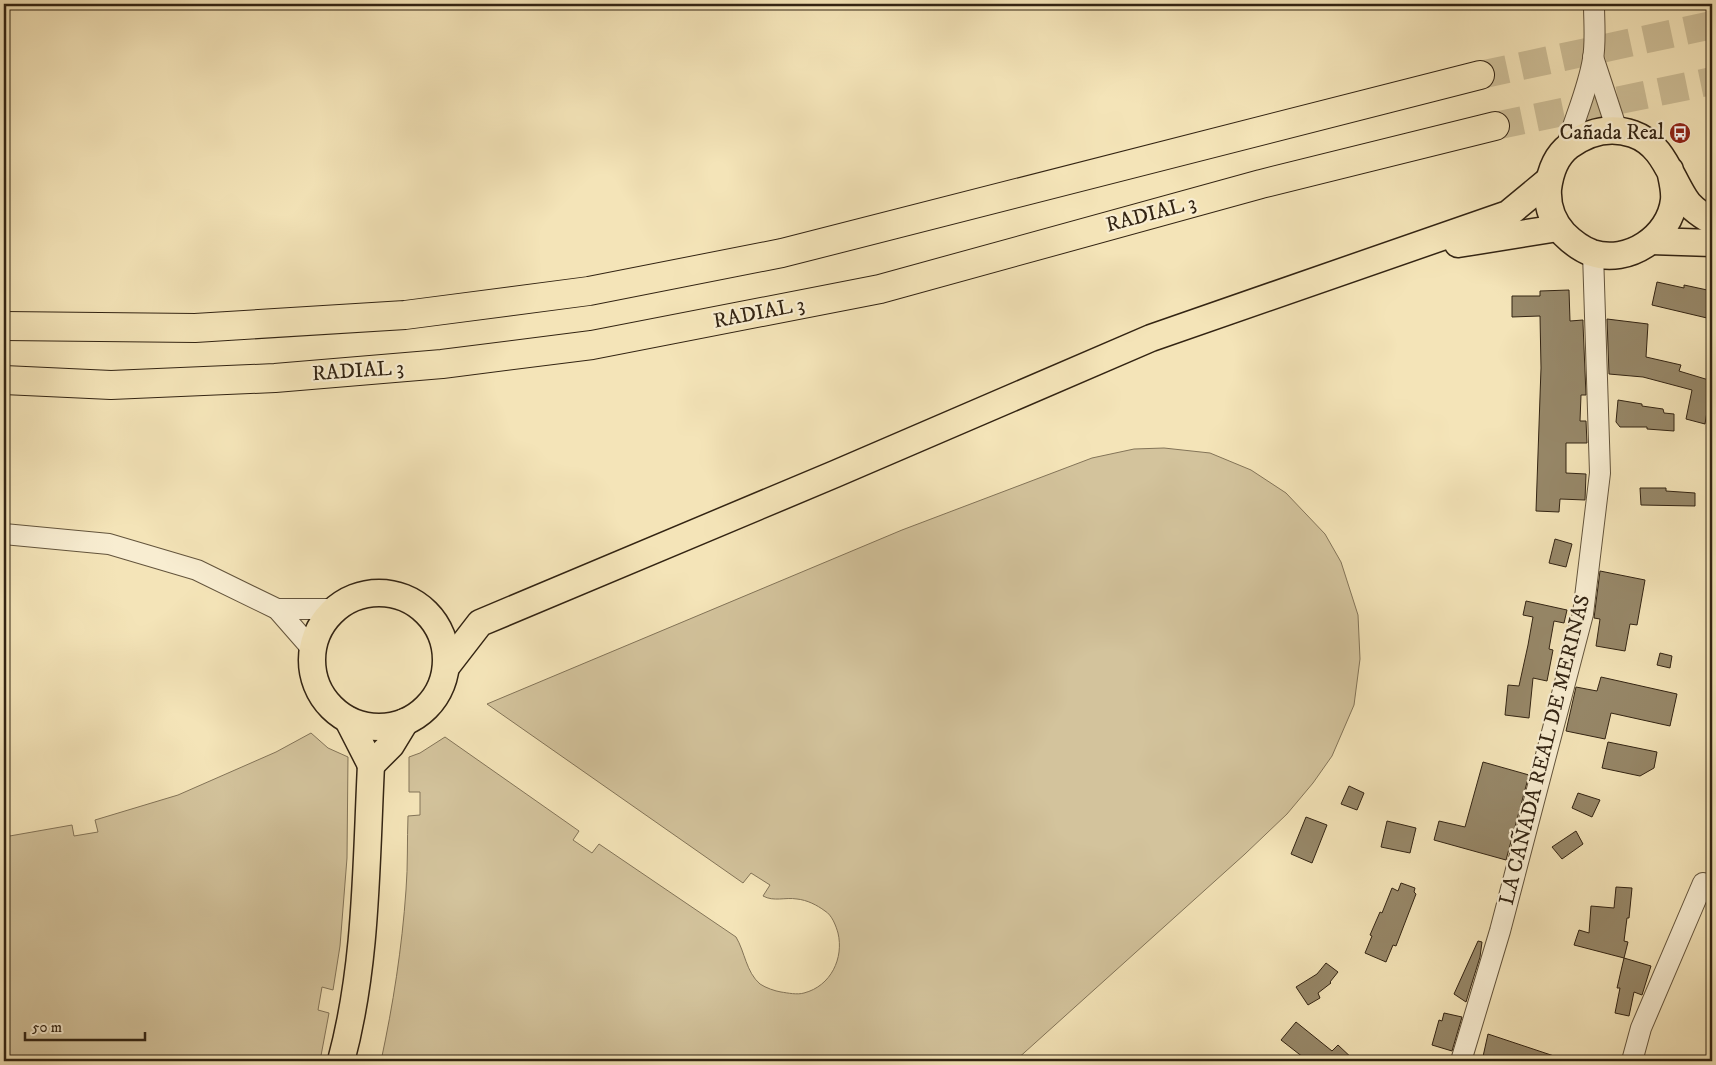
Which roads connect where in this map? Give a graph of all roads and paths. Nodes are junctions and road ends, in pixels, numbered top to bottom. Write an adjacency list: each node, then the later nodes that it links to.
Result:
1 (1594, 4): 2 (street)
2 (1593, 58): 5 (street); 6 (street)
3 (1480, 75): 15 (highway)
4 (1495, 126): 16 (highway, RADIAL 3)
5 (1617, 130): 6 (main road); 7 (main road)
6 (1566, 149): 8 (main road)
7 (1670, 170): 9 (main road); 11 (main road)
8 (1549, 180): 10 (main road); 14 (main road)
9 (1712, 220)
10 (1558, 228): 13 (main road); 14 (main road)
11 (1651, 241): 12 (main road); 13 (main road)
12 (1712, 243)
13 (1593, 253): 29 (street, LA CAÑADA REAL DE MERINAS)
14 (1353, 269): 21 (main road)
15 (4, 326)
16 (4, 380)
17 (4, 534): 18 (street)
18 (276, 609): 19 (street); 22 (street)
19 (335, 609): 20 (main road); 22 (main road)
20 (427, 613): 21 (main road); 23 (main road)
21 (480, 623): 23 (main road)
22 (312, 649): 24 (main road)
23 (446, 667): 25 (main road)
24 (348, 720): 25 (main road); 26 (main road)
25 (405, 722): 26 (main road)
26 (371, 765): 28 (main road)
27 (1703, 883): 30 (street)
28 (341, 1061)
29 (1461, 1061)
30 (1632, 1061)

